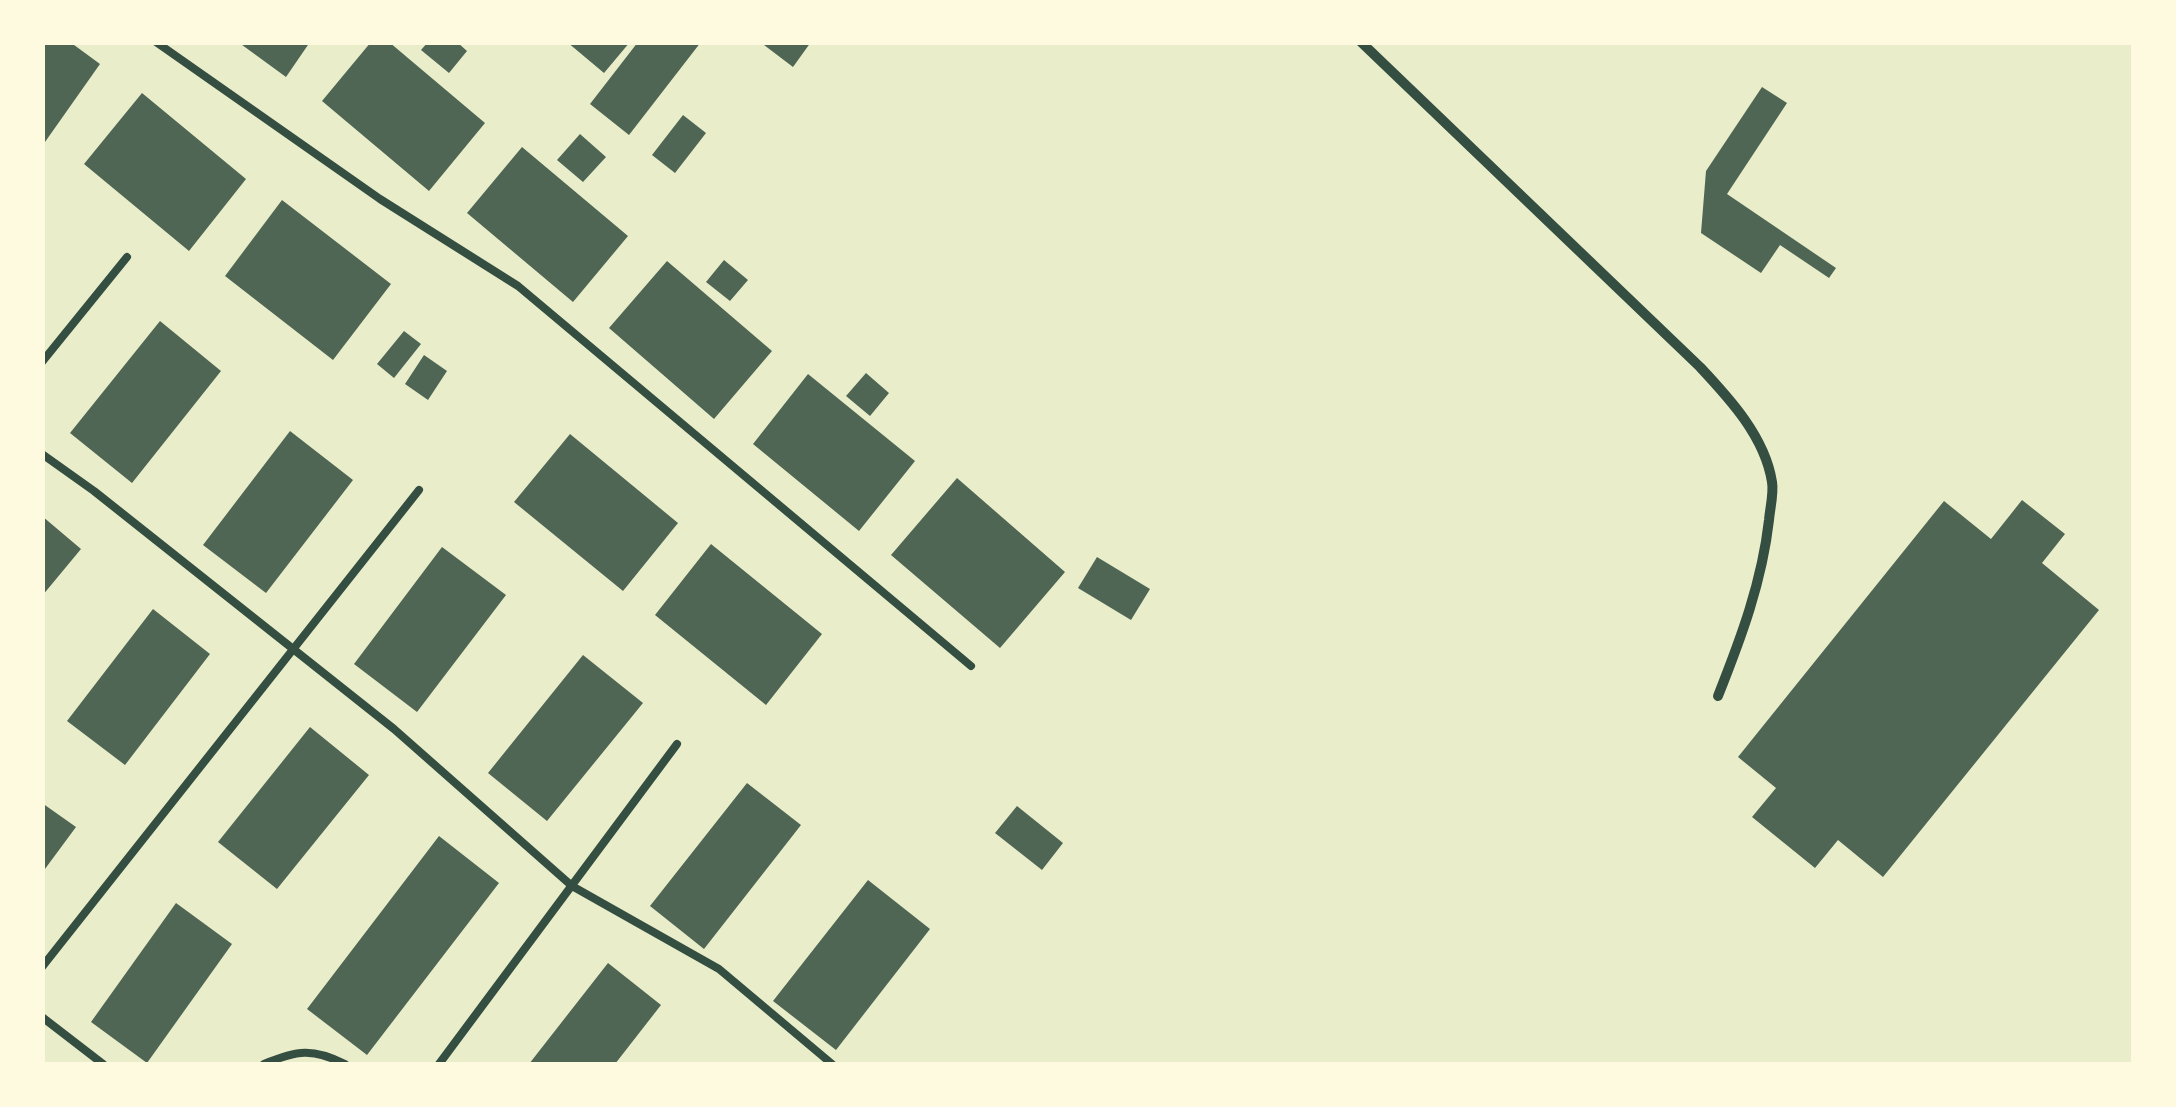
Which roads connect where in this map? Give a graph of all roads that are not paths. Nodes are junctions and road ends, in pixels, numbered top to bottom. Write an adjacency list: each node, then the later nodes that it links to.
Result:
1 (156, 42): 8 (lane)
2 (1361, 42): 9 (street)
3 (127, 257): 4 (lane)
4 (42, 362)
5 (42, 454): 7 (lane)
6 (419, 490): 7 (lane)
7 (293, 649): 11 (lane); 12 (lane)
8 (971, 666)
9 (1718, 696)
10 (677, 744): 11 (lane)
11 (572, 886): 17 (lane); 18 (lane)
12 (42, 967)
13 (42, 1017): 14 (lane)
14 (103, 1064)
15 (264, 1064): 16 (lane)
16 (345, 1064)
17 (438, 1064)
18 (832, 1064)

